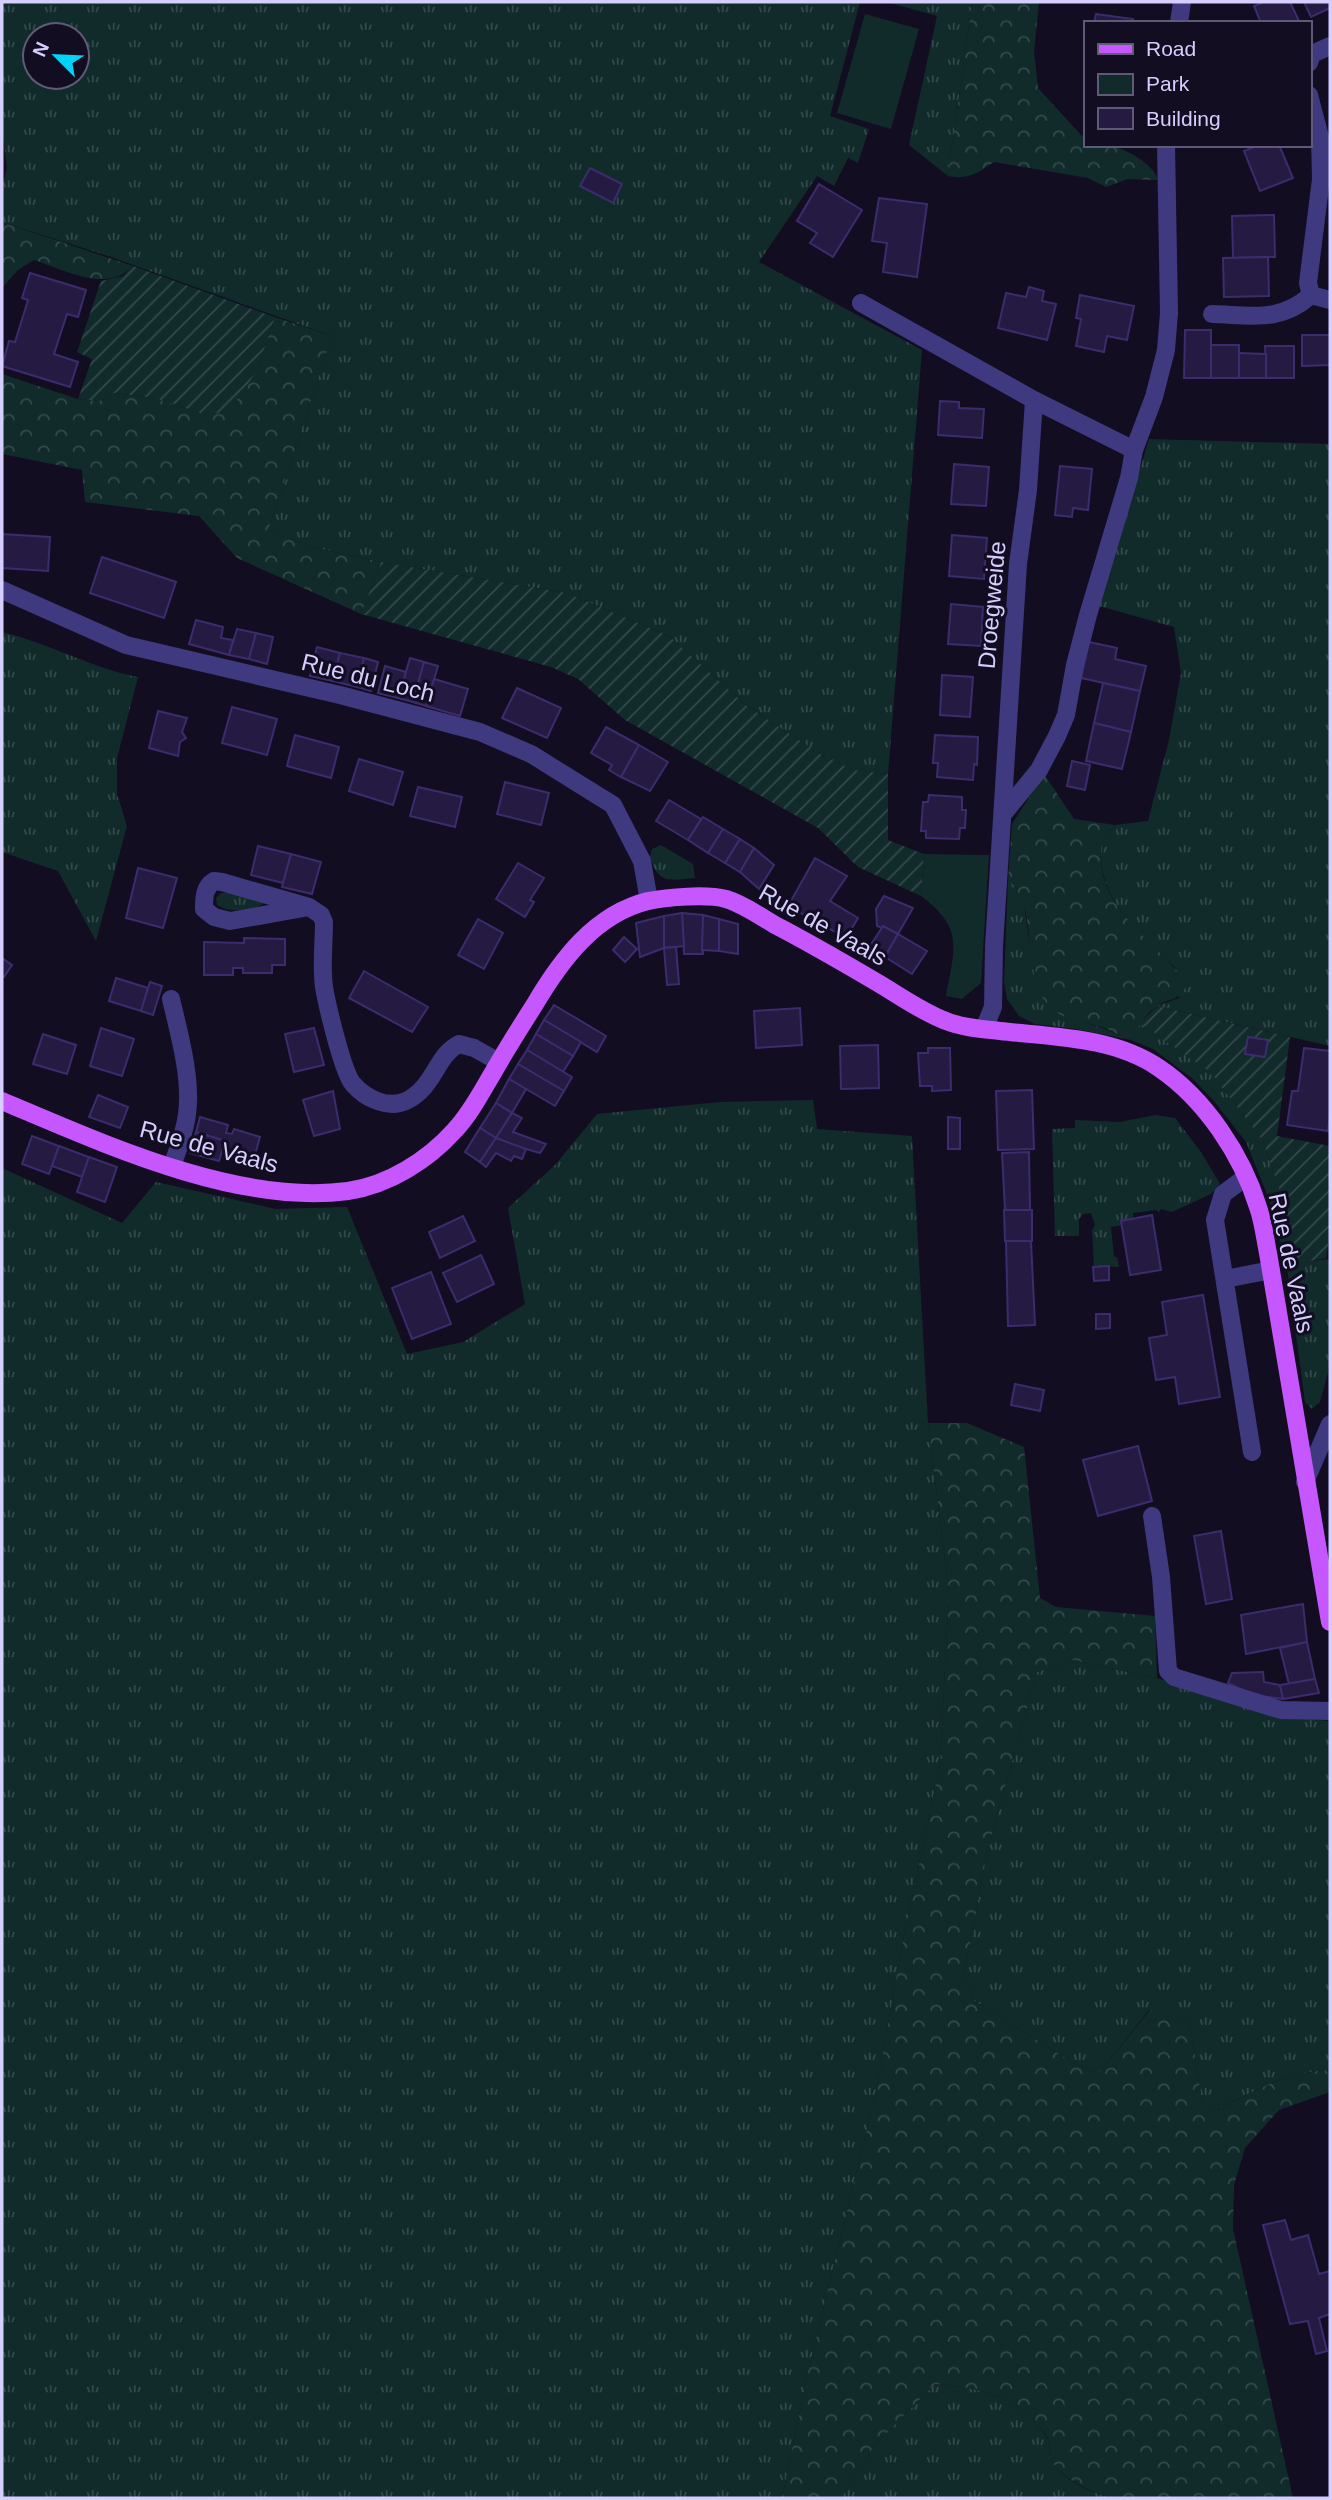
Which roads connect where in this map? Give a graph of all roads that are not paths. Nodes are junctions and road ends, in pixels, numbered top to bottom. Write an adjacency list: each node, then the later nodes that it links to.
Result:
1 (1182, 2): 2 (street)
2 (1179, 21)
3 (1330, 46): 4 (street)
4 (1311, 57)
5 (1311, 103): 7 (street)
6 (1166, 147): 12 (street)
7 (1311, 295): 8 (street); 10 (street)
8 (1330, 300)
9 (861, 303): 11 (street)
10 (1212, 314)
11 (1034, 400): 12 (street); 14 (street, Droegweide)
12 (1134, 450): 14 (street)
13 (2, 590): 15 (street, Rue du Loch)
14 (1003, 814): 18 (street, Droegweide)
15 (649, 901): 18 (main road, Rue de Vaals); 19 (main road, Rue de Vaals)
16 (309, 907): 16 (street); 19 (street)
17 (171, 999): 21 (street)
18 (984, 1029): 22 (main road, Rue de Vaals)
19 (499, 1062): 21 (main road, Rue de Vaals)
20 (2, 1101): 21 (main road, Rue de Vaals)
21 (172, 1166)
22 (1246, 1177): 23 (main road, Rue de Vaals); 24 (street)
23 (1271, 1270): 24 (street); 27 (main road, Rue de Vaals)
24 (1225, 1279): 26 (street)
25 (1330, 1424): 27 (street)
26 (1252, 1451)
27 (1305, 1482): 29 (main road, Rue de Vaals)
28 (1152, 1516): 30 (street)
29 (1330, 1622)
30 (1330, 1711)

